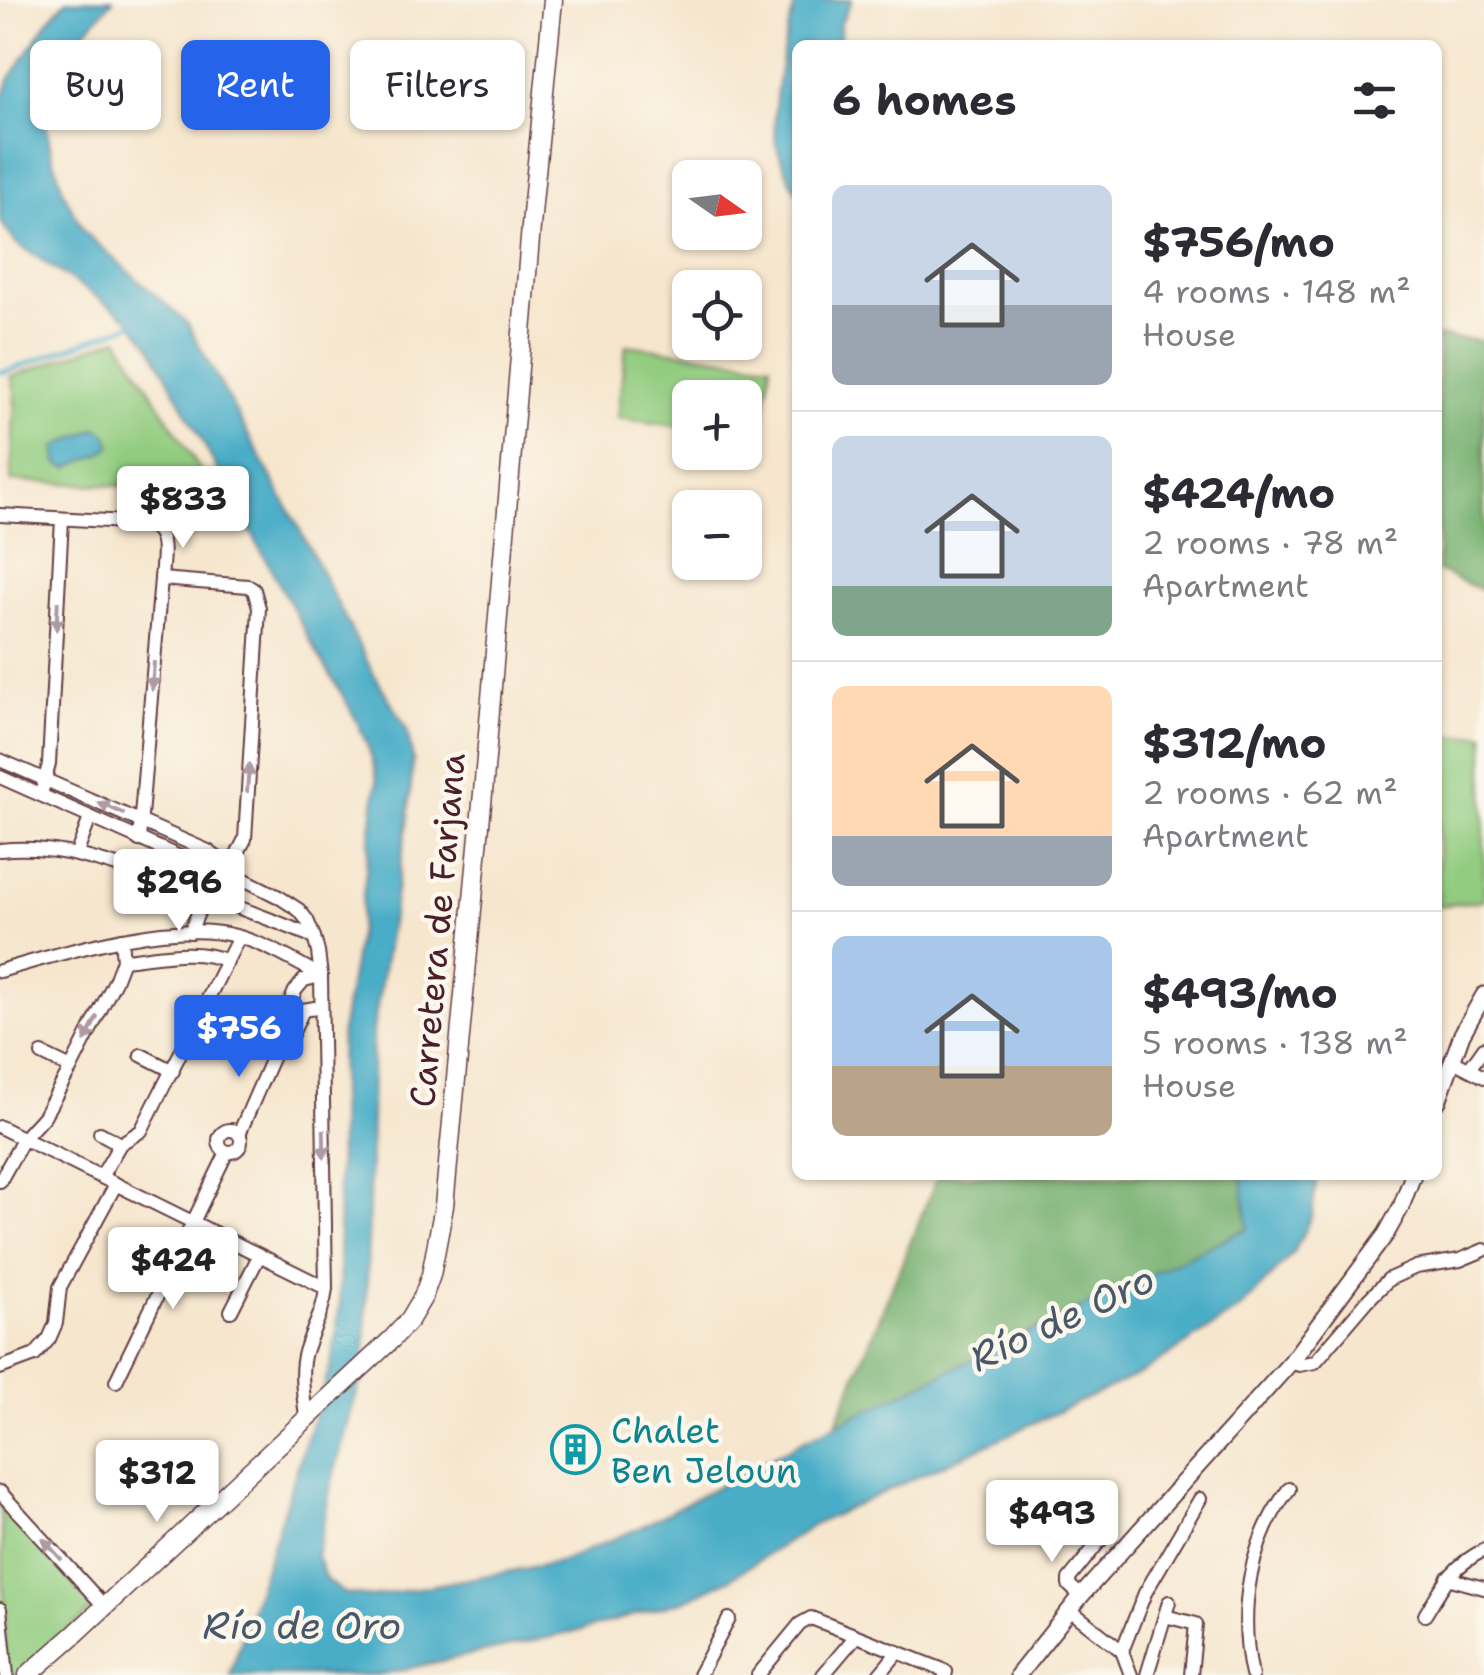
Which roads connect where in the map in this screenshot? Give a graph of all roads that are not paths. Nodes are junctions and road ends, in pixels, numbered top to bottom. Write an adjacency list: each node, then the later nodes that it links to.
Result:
1 (550, 0): 52 (main road, Carretera de Farjana)
2 (0, 515): 3 (street)
3 (62, 519): 4 (street); 7 (street, one-way to 7)
4 (161, 579): 10 (street, one-way to 10); 14 (street, one-way to 4)
5 (0, 760): 7 (street)
6 (0, 777): 8 (street)
7 (46, 780): 8 (street); 10 (street, one-way to 7)
8 (41, 795): 9 (street)
9 (90, 818): 11 (street); 13 (street)
10 (142, 822): 11 (street); 14 (street)
11 (139, 840): 14 (street)
12 (0, 850): 13 (street)
13 (77, 854): 15 (street)
14 (226, 870): 15 (street); 18 (street)
15 (206, 894): 16 (street); 18 (street)
16 (190, 932): 17 (street); 19 (street)
17 (239, 937): 21 (street); 23 (street)
18 (314, 937): 23 (street)
19 (122, 939): 20 (street); 22 (street)
20 (124, 960): 21 (street); 31 (street, one-way to 31)
21 (227, 961): 32 (street)
22 (0, 972)
23 (321, 976): 25 (street); 26 (street)
24 (1484, 995): 30 (street)
25 (321, 1007): 26 (street); 47 (street, one-way to 47)
26 (279, 1042): 44 (street)
27 (1484, 1048): 33 (street)
28 (42, 1054): 31 (street)
29 (141, 1055): 32 (street)
30 (1451, 1060): 33 (street); 35 (street)
31 (71, 1068): 38 (street)
32 (173, 1070): 39 (street)
33 (1468, 1070): 34 (street)
34 (1484, 1077)
35 (1442, 1088)
36 (0, 1127): 38 (street)
37 (100, 1133): 39 (street)
38 (24, 1138): 40 (street); 42 (street)
39 (120, 1144): 40 (street)
40 (101, 1176): 43 (street)
41 (1411, 1180): 49 (street)
42 (0, 1181)
43 (116, 1184): 44 (street); 50 (street)
44 (193, 1224): 46 (street); 51 (street)
45 (1484, 1250): 49 (street)
46 (260, 1256): 47 (street); 48 (street)
47 (326, 1288): 52 (street)
48 (232, 1311)
49 (1291, 1362): 60 (street)
50 (0, 1368)
51 (116, 1381)
52 (310, 1414): 61 (main road, Carretera de Farjana)
53 (1288, 1489): 80 (street)
54 (0, 1492): 61 (street, one-way to 54)
55 (1200, 1499): 68 (street)
56 (1103, 1537): 60 (street)
57 (1484, 1550): 58 (street)
58 (1447, 1578): 59 (street); 64 (street)
59 (1484, 1588)
60 (1081, 1596): 63 (street)
61 (104, 1606): 71 (main road, Carretera de Farjana)
62 (0, 1609): 70 (street)
63 (1070, 1610): 68 (street); 76 (street)
64 (1425, 1615)
65 (729, 1619): 72 (street)
66 (856, 1636): 67 (street); 73 (street); 74 (street)
67 (898, 1652): 69 (street); 75 (street)
68 (1122, 1652): 77 (street)
69 (945, 1673)
70 (6, 1675)
71 (28, 1675)
72 (699, 1675)
73 (758, 1675)
74 (823, 1675)
75 (879, 1675)
76 (1018, 1675)
77 (1131, 1675)
78 (1147, 1675): 79 (street)
79 (1191, 1675)
80 (1252, 1675)

